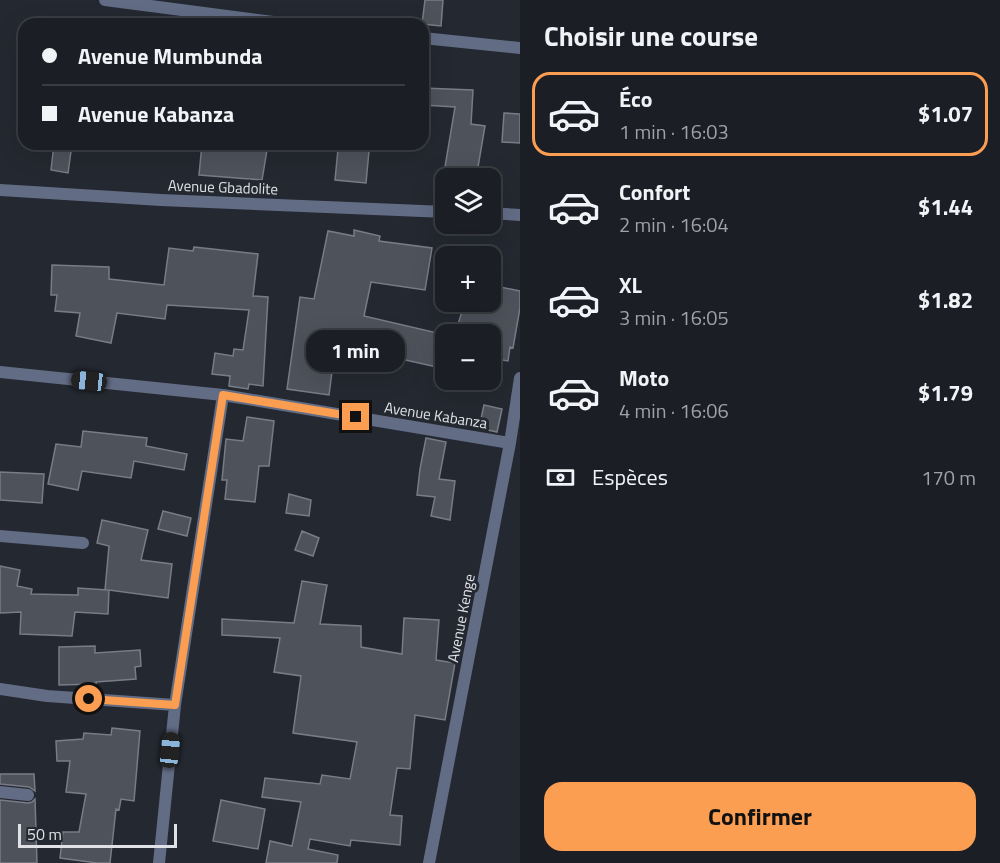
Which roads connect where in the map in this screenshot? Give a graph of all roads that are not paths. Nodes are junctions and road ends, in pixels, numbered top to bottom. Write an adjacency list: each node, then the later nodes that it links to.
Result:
1 (105, 0): 2 (street)
2 (243, 18)
3 (429, 39): 4 (street)
4 (520, 48)
5 (0, 190): 6 (street, Avenue Gbadolite)
6 (435, 212)
7 (501, 214): 8 (street)
8 (520, 215)
9 (0, 372): 11 (street, Avenue Kabanza)
10 (520, 378): 12 (street, Avenue Kenge)
11 (223, 395): 12 (street, Avenue Kabanza); 16 (street)
12 (510, 442): 20 (street, Avenue Kenge)
13 (0, 536): 14 (street)
14 (83, 543)
15 (0, 689): 16 (street)
16 (175, 705): 19 (street)
17 (0, 792): 18 (street)
18 (28, 795)
19 (159, 863)
20 (429, 863)

